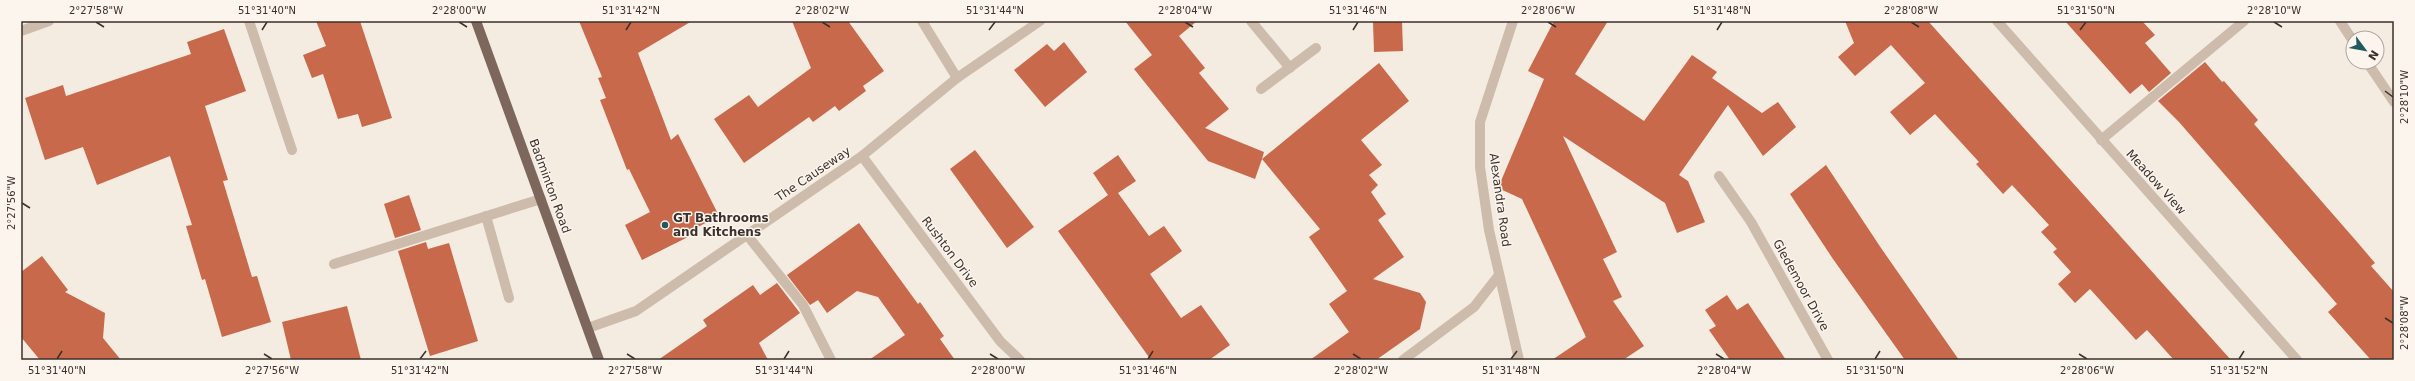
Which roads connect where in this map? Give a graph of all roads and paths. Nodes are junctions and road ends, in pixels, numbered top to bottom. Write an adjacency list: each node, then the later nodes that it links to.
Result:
1 (49, 21): 12 (street)
2 (249, 21): 20 (street)
3 (476, 21): 23 (main road, Badminton Road)
4 (922, 21): 16 (street)
5 (1040, 21): 16 (street, The Causeway)
6 (1251, 21): 14 (street)
7 (1513, 21): 27 (street, Alexandra Road)
8 (1997, 21): 19 (street, Meadow View)
9 (2244, 21): 19 (street)
10 (2340, 21): 11 (street)
11 (2346, 30)
12 (21, 31)
13 (1316, 48): 14 (street)
14 (1290, 68): 17 (street)
15 (2372, 70): 18 (street)
16 (957, 78): 21 (street, The Causeway)
17 (1261, 89)
18 (2394, 102)
19 (2101, 140): 36 (street, Meadow View)
20 (292, 150)
21 (862, 156): 25 (street, The Causeway); 32 (street, Rushton Drive)
22 (1719, 176): 35 (street, Gledemoor Drive)
23 (541, 199): 24 (street); 29 (main road, Badminton Road)
24 (486, 216): 26 (street); 28 (street)
25 (747, 235): 29 (street, The Causeway); 31 (street)
26 (334, 264)
27 (1499, 275): 33 (street); 34 (street, Alexandra Road)
28 (509, 298)
29 (588, 328): 30 (main road, Badminton Road)
30 (599, 360)
31 (831, 360)
32 (1020, 360)
33 (1404, 360)
34 (1518, 360)
35 (1828, 360)
36 (2297, 360)

